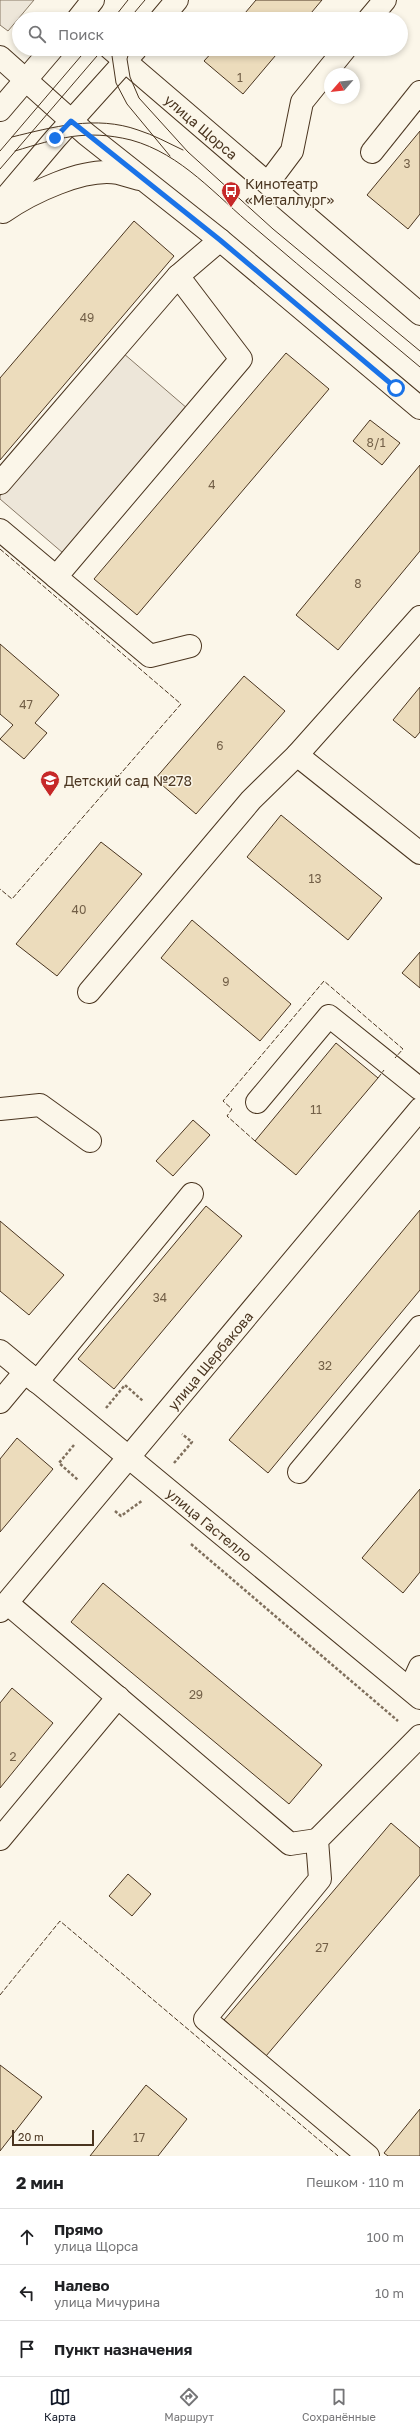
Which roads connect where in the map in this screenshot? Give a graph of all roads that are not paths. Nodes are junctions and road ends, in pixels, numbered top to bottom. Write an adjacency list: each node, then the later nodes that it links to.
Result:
1 (93, 0): 4 (main road)
2 (177, 0): 5 (main road)
3 (385, 0): 6 (main road)
4 (84, 12)
5 (167, 12)
6 (375, 12)
7 (46, 56): 12 (main road)
8 (122, 56): 15 (main road)
9 (127, 56): 18 (main road, улица Щорса)
10 (339, 56): 18 (main road)
11 (0, 57): 12 (main road)
12 (25, 80): 14 (main road); 15 (main road)
13 (420, 92): 16 (main road)
14 (0, 110)
15 (71, 121): 17 (main road); 19 (main road)
16 (372, 152)
17 (145, 181): 20 (main road); 21 (main road)
18 (268, 183): 23 (main road, улица Щорса)
19 (0, 204)
20 (0, 214)
21 (220, 240): 22 (main road); 24 (main road)
22 (178, 276): 25 (main road); 27 (main road)
23 (420, 314)
24 (420, 408)
25 (0, 483)
26 (0, 530): 27 (main road)
27 (56, 577): 29 (main road)
28 (420, 618): 30 (main road)
29 (190, 646)
30 (297, 755): 31 (main road); 32 (main road)
31 (420, 853)
32 (89, 992)
33 (420, 1089): 34 (main road)
34 (257, 1102)
35 (0, 1109): 37 (main road)
36 (420, 1109): 43 (main road, улица Щербакова)
37 (90, 1141)
38 (192, 1194): 41 (main road)
39 (420, 1327): 44 (main road)
40 (0, 1351): 41 (main road, улица Гастелло)
41 (31, 1377): 42 (main road); 43 (main road, улица Гастелло)
42 (0, 1402)
43 (128, 1457): 45 (main road, улица Щербакова); 47 (main road, улица Гастелло)
44 (299, 1472)
45 (3, 1607): 48 (main road)
46 (420, 1667): 47 (main road)
47 (415, 1694)
48 (118, 1697): 50 (main road); 51 (main road)
49 (419, 1737): 51 (main road)
50 (0, 1839)
51 (316, 1840): 52 (main road)
52 (368, 2156)

